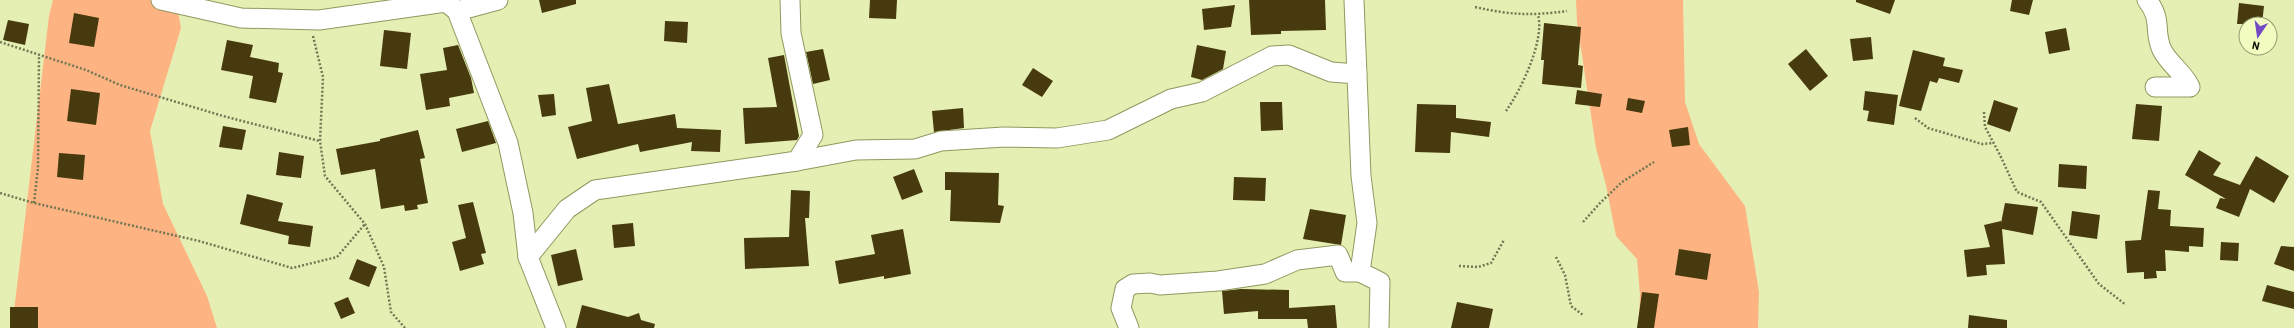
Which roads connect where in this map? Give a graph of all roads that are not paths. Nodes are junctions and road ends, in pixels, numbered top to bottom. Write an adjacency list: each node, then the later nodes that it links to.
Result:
1 (161, 0): 6 (street)
2 (498, 0): 6 (street)
3 (790, 0): 9 (street)
4 (1354, 0): 7 (street)
5 (2146, 0): 8 (street)
6 (449, 4): 10 (street)
7 (1357, 74): 9 (street); 11 (street)
8 (2155, 87)
9 (797, 160): 10 (street)
10 (528, 257): 12 (street)
11 (1360, 272): 13 (street); 14 (street)
12 (556, 328)
13 (1129, 328)
14 (1380, 328)

